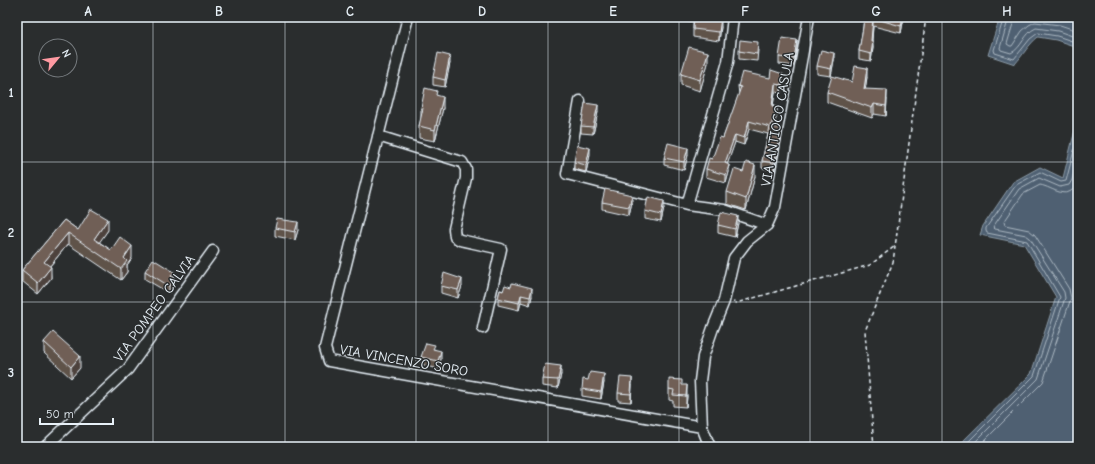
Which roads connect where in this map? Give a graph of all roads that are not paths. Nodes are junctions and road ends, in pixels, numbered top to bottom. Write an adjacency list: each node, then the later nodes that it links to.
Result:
1 (408, 17): 5 (street, VIA VINCENZO SORO)
2 (733, 17): 6 (street)
3 (809, 17): 7 (street, VIA ANTIOCO CASULA)
4 (580, 101): 6 (street)
5 (378, 136): 9 (street); 10 (street, VIA VINCENZO SORO)
6 (687, 205): 7 (street)
7 (767, 225): 10 (street, VIA ANTIOCO CASULA)
8 (214, 251): 11 (street, VIA POMPEO CALVIA)
9 (483, 328)
10 (702, 427): 12 (street, VIA ANTIOCO CASULA)
11 (45, 447)
12 (710, 447)

